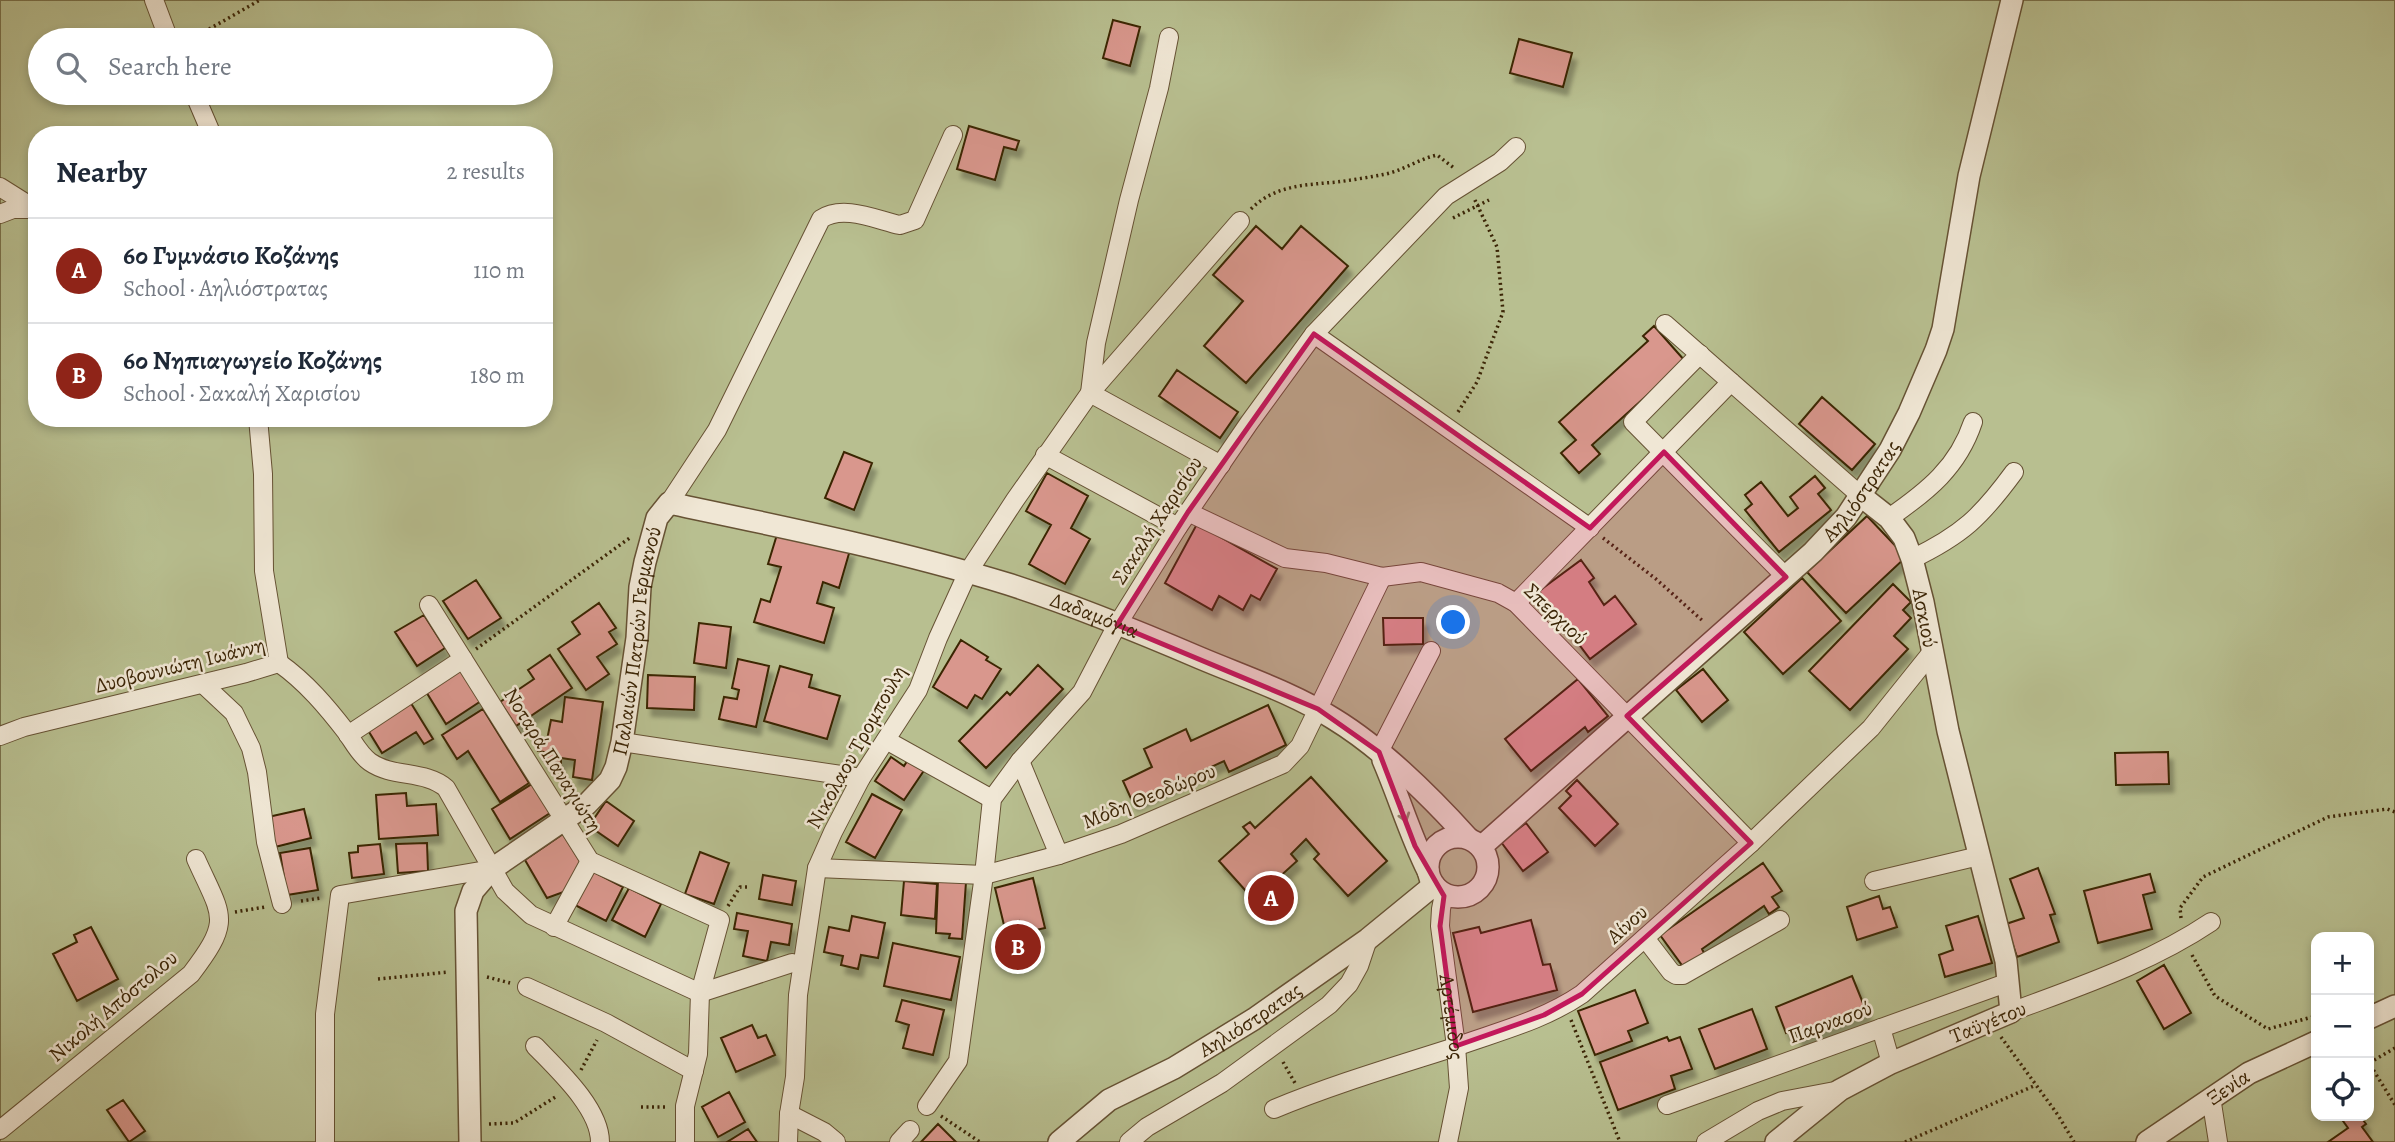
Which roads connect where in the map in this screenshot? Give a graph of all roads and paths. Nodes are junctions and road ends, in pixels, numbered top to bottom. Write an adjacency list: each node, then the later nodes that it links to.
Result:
1 (154, 0): 4 (street)
2 (260, 0): 5 (path)
3 (2012, 0): 29 (street, Αηλιόστρατας)
4 (164, 28)
5 (211, 28)
6 (1169, 37): 21 (street)
7 (199, 105): 8 (street)
8 (208, 126)
9 (953, 135): 30 (street, Παλαιών Πατρών Γερμανού)
10 (1516, 148): 11 (street, Σακαλή Χαρισίου)
11 (1466, 184): 16 (path); 18 (street, Σακαλή Χαρισίου); 24 (path)
12 (0, 187): 13 (street)
13 (28, 204)
14 (28, 209): 15 (street)
15 (0, 214)
16 (1240, 221): 21 (street, Νικολαου Τρομπουλη)
17 (1665, 324): 19 (street, Ασκιού)
18 (1314, 334): 24 (street); 27 (street, Σακαλή Χαρισίου)
19 (1700, 354): 20 (street, Ασκιού); 25 (street)
20 (1731, 382): 25 (street); 29 (street, Ασκιού)
21 (1090, 393): 26 (street, Νικολαου Τρομπουλη); 27 (street)
22 (1973, 422): 31 (street)
23 (259, 427): 45 (street)
24 (1448, 428): 33 (street)
25 (1664, 452): 33 (street); 37 (street)
26 (1045, 455): 32 (street, Σπερχιού); 35 (street, Νικολαου Τρομπουλη)
27 (1221, 465): 32 (street, Σακαλή Χαρισίου)
28 (2014, 472): 34 (street)
29 (1861, 496): 31 (street, Ασκιού); 37 (street, Αηλιόστρατας)
30 (663, 510): 35 (street, Δαδαμόγια); 44 (path); 52 (street, Παλαιών Πατρών Γερμανού)
31 (1889, 518): 34 (street, Ασκιού)
32 (1183, 519): 36 (street, Σπερχιού); 40 (street, Σακαλή Χαρισίου)
33 (1590, 528): 38 (street); 41 (path)
34 (1912, 559): 43 (street, Ασκιού)
35 (968, 572): 40 (street, Δαδαμόγια); 51 (street, Νικολαου Τρομπουλη)
36 (1382, 577): 38 (street, Σπερχιού); 47 (street, Μόδη Θεοδώρου)
37 (1786, 577): 41 (street, Αηλιόστρατας)
38 (1516, 603): 48 (street, Σπερχιού)
39 (429, 605): 44 (street, Νοταρά Παναγιώτη)
40 (1117, 625): 47 (street, Δαδαμόγια); 54 (street, Σακαλή Χαρισίου)
41 (1717, 635): 48 (street, Αηλιόστρατας)
42 (1431, 651): 53 (street)
43 (1932, 652): 60 (street, Αίνου); 62 (street, Ασκιού)
44 (463, 659): 49 (street); 58 (street, Νοταρά Παναγιώτη)
45 (279, 663): 46 (street, Δυοβουνιώτη Ιωάννη); 49 (street, Δυοβουνιώτη Ιωάννη)
46 (203, 684): 50 (street, Δυοβουνιώτη Ιωάννη); 71 (street)
47 (1318, 709): 53 (street, Δαδαμόγια); 61 (street, Μόδη Θεοδώρου)
48 (1627, 716): 59 (street, Αηλιόστρατας); 60 (street, Σπερχιού)
49 (348, 735): 66 (street, Δυοβουνιώτη Ιωάννη)
50 (0, 736)
51 (886, 740): 55 (street, Νικολαου Τρομπουλη); 56 (street)
52 (622, 742): 55 (street); 58 (street, Παλαιών Πατρών Γερμανού)
53 (1379, 752): 59 (street, Δαδαμόγια); 69 (street, one-way to 69)
54 (1020, 761): 56 (street, Σακαλή Χαρισίου); 61 (street)
55 (861, 779): 65 (street, Νικολαου Τρομπουλη)
56 (992, 799): 67 (street)
57 (2395, 812): 78 (path)
58 (565, 821): 64 (street, Νοταρά Παναγιώτη); 66 (street, Παλαιών Πατρών Γερμανού)
59 (1475, 842): 69 (street, Αηλιόστρατας); 69 (street)
60 (1751, 843): 76 (street, Αίνου)
61 (1059, 855): 67 (street, Μόδη Θεοδώρου)
62 (1979, 856): 68 (street); 82 (street, Ασκιού)
63 (196, 859): 114 (street, Νικολή Απόστολου)
64 (590, 861): 72 (street, Νοταρά Παναγιώτη); 75 (street)
65 (817, 868): 67 (street, Μόδη Θεοδώρου); 113 (street, Νικολαου Τρομπουλη)
66 (492, 869): 75 (street, Δυοβουνιώτη Ιωάννη); 80 (street, Παλαιών Πατρών Γερμανού); 117 (street)
67 (984, 875): 110 (street)
68 (1874, 881)
69 (1436, 883): 77 (street, Αηλιόστρατας); 96 (street, Αρτέμιδος)
70 (750, 887): 72 (path)
71 (282, 904)
72 (720, 920): 84 (street)
73 (1780, 920): 76 (street)
74 (2211, 922): 78 (street, Ταϋγέτου)
75 (554, 927): 84 (street, Δυοβουνιώτη Ιωάννη)
76 (1645, 938): 85 (street, Αίνου)
77 (1368, 939): 95 (street); 116 (street, Αηλιόστρατας)
78 (2185, 939): 87 (street, Ταϋγέτου); 89 (path)
79 (792, 963): 84 (street)
80 (466, 971): 81 (path); 83 (path); 115 (street, Παλαιών Πατρών Γερμανού)
81 (378, 979)
82 (2009, 982): 87 (street, Ασκιού); 92 (street, Παρνασού)
83 (527, 987): 91 (street)
84 (701, 993): 100 (street)
85 (1565, 1005): 96 (street, Αίνου); 126 (path)
86 (2395, 1006): 88 (street)
87 (2011, 1012): 90 (street, Ταϋγέτου)
88 (2374, 1015)
89 (2311, 1017)
90 (1990, 1021): 99 (street, Ταϋγέτου); 102 (path)
91 (606, 1023): 100 (street); 103 (path)
92 (1881, 1028): 99 (street); 107 (street, Παρνασού)
93 (2311, 1044): 106 (street, Ξενία)
94 (535, 1045): 103 (street)
95 (1274, 1045): 105 (path); 124 (street)
96 (1456, 1046): 105 (street, Αίνου); 125 (street, Αρτέμιδος)
97 (2395, 1048): 98 (path)
98 (2374, 1060)
99 (1891, 1063): 104 (street, Ταϋγέτου)
100 (694, 1071): 109 (street)
101 (2374, 1071): 108 (path)
102 (2036, 1085): 129 (path); 130 (path)
103 (572, 1086): 115 (path); 118 (street)
104 (1840, 1090): 127 (street); 128 (street, Ταϋγέτου)
105 (1303, 1097): 112 (street, Αίνου)
106 (2211, 1097): 131 (street, Ξενία); 132 (street)
107 (1667, 1105)
108 (2395, 1105)
109 (685, 1106): 111 (path); 119 (street)
110 (927, 1106): 122 (path)
111 (641, 1107)
112 (1274, 1109)
113 (789, 1114): 120 (street, Νικολαου Τρομπουλη); 121 (street)
114 (0, 1130)
115 (470, 1133)
116 (1076, 1134): 123 (street, Αηλιόστρατας)
117 (324, 1142)
118 (600, 1142)
119 (685, 1142)
120 (788, 1142)
121 (836, 1142)
122 (980, 1142)
123 (1059, 1142)
124 (1129, 1142)
125 (1448, 1142)
126 (1620, 1142)
127 (1706, 1142)
128 (1776, 1142)
129 (1905, 1142)
130 (2074, 1142)
131 (2147, 1142)
132 (2218, 1142)

